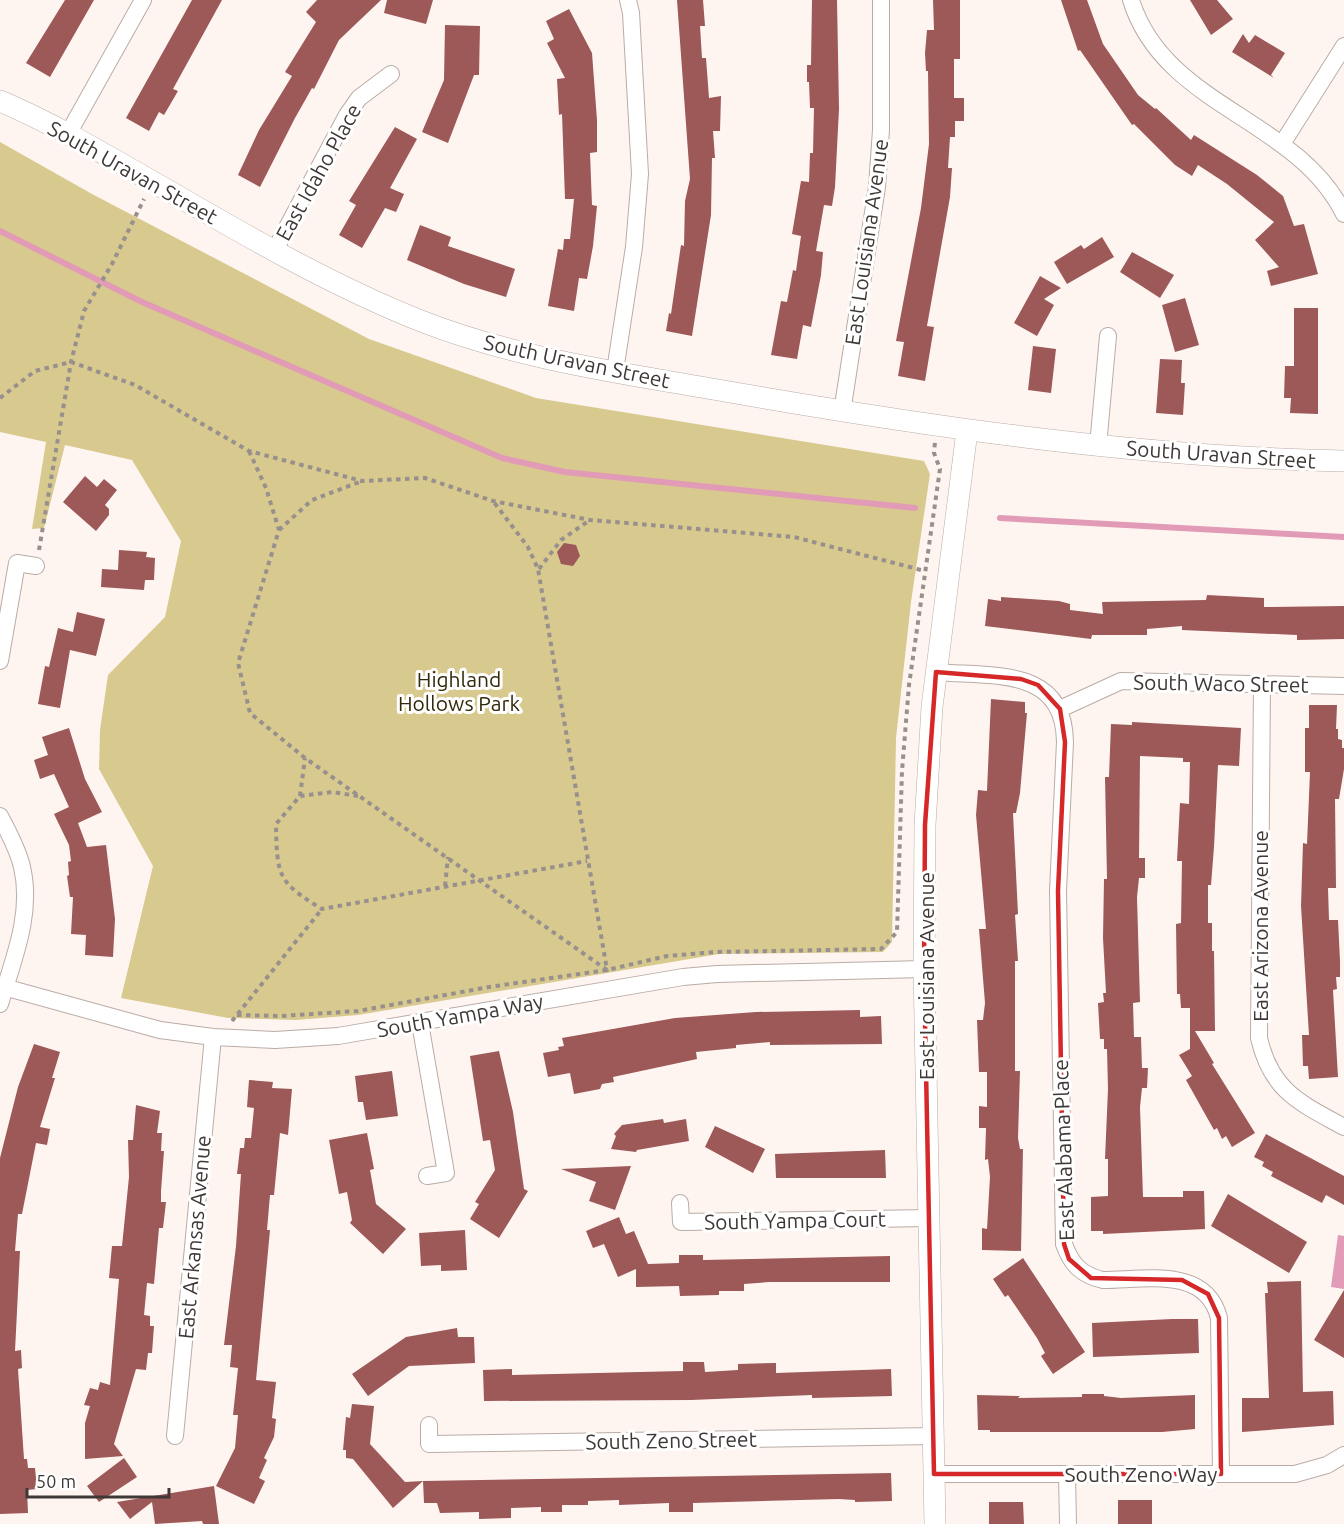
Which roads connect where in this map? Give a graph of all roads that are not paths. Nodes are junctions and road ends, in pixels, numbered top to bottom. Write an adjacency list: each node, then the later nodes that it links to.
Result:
1 (143, 0): 8 (street)
2 (628, 0): 13 (street)
3 (881, 0): 14 (street, East Louisiana Avenue)
4 (1131, 0): 9 (street)
5 (1344, 46): 9 (street)
6 (391, 74): 11 (street, East Idaho Place)
7 (0, 101): 8 (street, South Uravan Street)
8 (68, 134): 11 (street, South Uravan Street)
9 (1282, 144): 10 (street)
10 (1344, 214)
11 (275, 250): 13 (street, South Uravan Street)
12 (1108, 336): 16 (street, South Uravan Street)
13 (615, 372): 14 (street, South Uravan Street)
14 (842, 412): 15 (street, South Uravan Street)
15 (967, 431): 16 (street, South Uravan Street); 20 (street, East Louisiana Avenue)
16 (1098, 446): 17 (street, South Uravan Street)
17 (1344, 461)
18 (36, 566): 19 (street)
19 (0, 661)
20 (936, 672): 23 (street); 25 (street, East Louisiana Avenue)
21 (1262, 684): 22 (street, South Waco Street); 23 (street, South Waco Street); 30 (street, East Arizona Avenue)
22 (1344, 686)
23 (1060, 709): 38 (street, East Alabama Place)
24 (0, 816): 26 (street)
25 (924, 969): 28 (street, South Yampa Way); 33 (street, East Louisiana Avenue)
26 (2, 986): 27 (street); 29 (street, South Yampa Way)
27 (0, 1004)
28 (420, 1023): 29 (street, South Yampa Way); 31 (street)
29 (213, 1037): 35 (street, East Arkansas Avenue)
30 (1344, 1127)
31 (427, 1176)
32 (681, 1203): 33 (street, South Yampa Court)
33 (929, 1218): 36 (street, East Louisiana Avenue)
34 (429, 1425): 36 (street, South Zeno Street)
35 (175, 1436)
36 (933, 1436): 39 (street, East Louisiana Avenue)
37 (1344, 1455): 38 (street, South Zeno Way)
38 (1221, 1473): 40 (street, South Zeno Way)
39 (934, 1474): 40 (street, South Zeno Way); 41 (street, East Louisiana Avenue)
40 (1067, 1474): 42 (street)
41 (935, 1524)
42 (1068, 1524)

